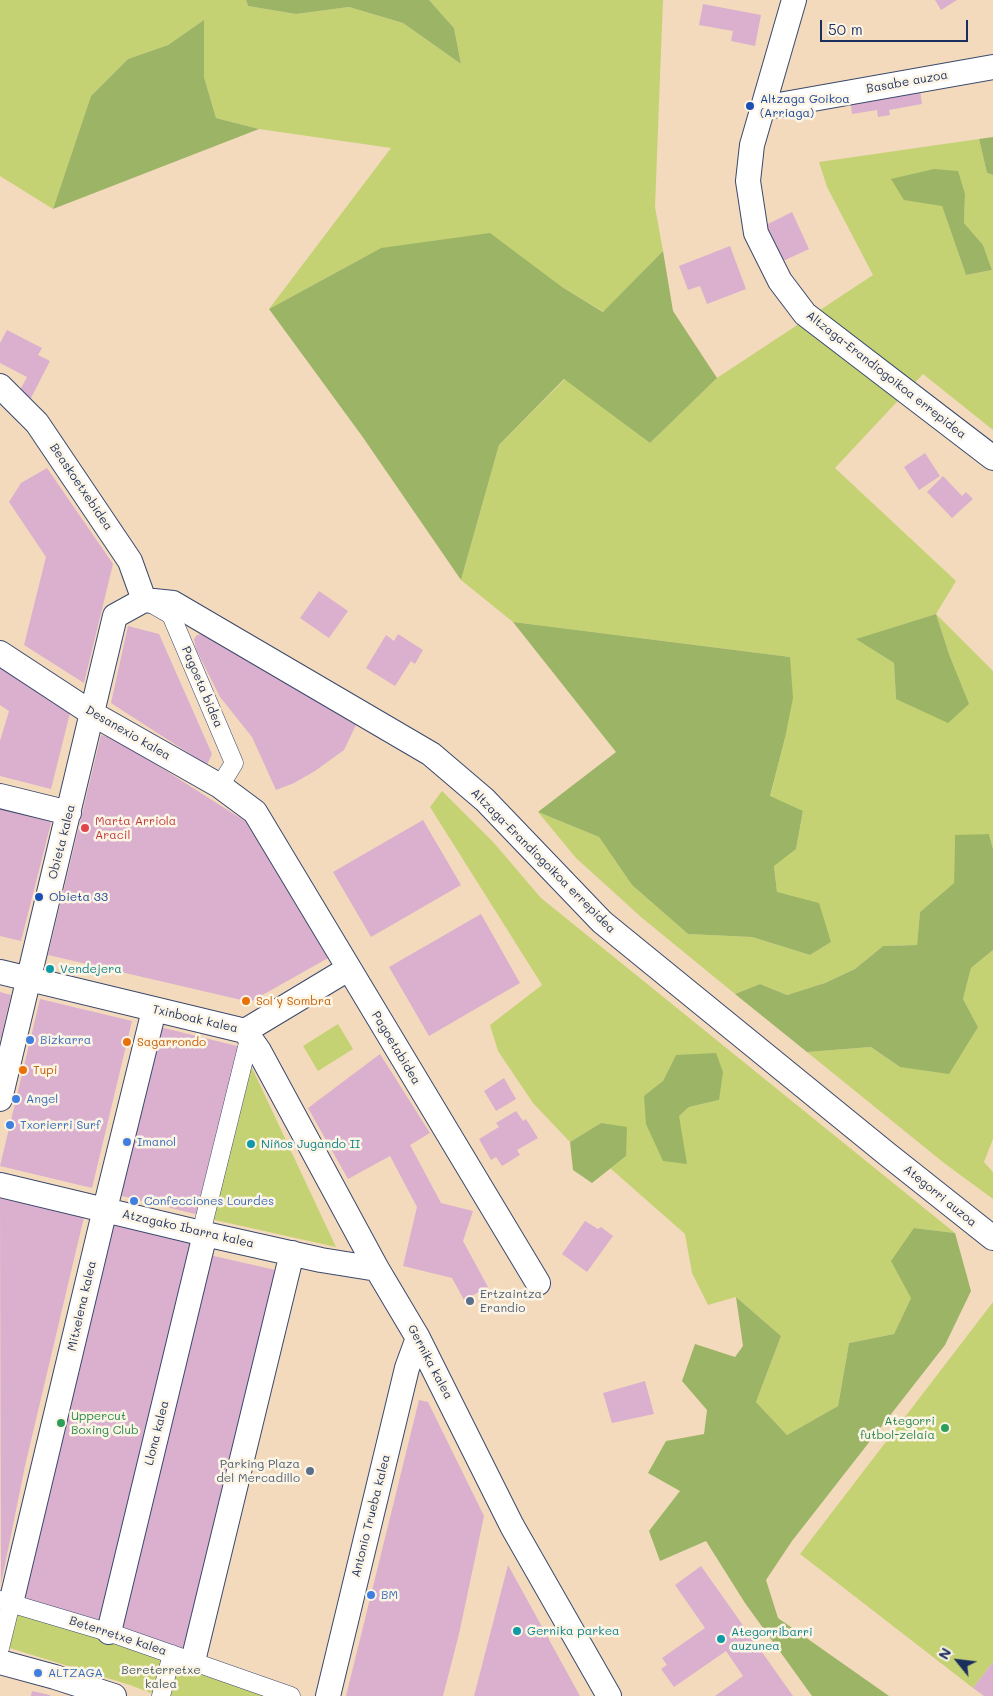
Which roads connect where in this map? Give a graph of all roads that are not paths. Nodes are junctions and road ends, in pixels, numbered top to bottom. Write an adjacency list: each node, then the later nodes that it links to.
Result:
1 (794, 0): 3 (street, Altzaga-Erandiogoikoa errepidea)
2 (993, 67): 3 (street, Basabe auzoa)
3 (762, 108): 5 (street, Altzaga-Erandiogoikoa errepidea)
4 (0, 386): 6 (street, Beaskoetxebidea)
5 (993, 458)
6 (144, 600): 8 (street, Obieta kalea); 9 (street, Pagoeta bidea); 19 (street, Altzaga-Erandiogoikoa errepidea)
7 (0, 653): 8 (street, Desanexio kalea)
8 (93, 714): 9 (street, Desanexio kalea); 12 (street, Obieta kalea)
9 (220, 786): 11 (street, Desanexio kalea)
10 (0, 796): 12 (street)
11 (255, 812): 13 (street, Pagoetabidea)
12 (69, 814): 15 (street, Obieta kalea)
13 (348, 969): 17 (street, Txinboak kalea); 26 (street, Pagoetabidea)
14 (0, 972): 15 (street, Txinboak kalea)
15 (29, 978): 16 (street, Txinboak kalea); 18 (street, Obieta kalea)
16 (154, 1010): 17 (street, Txinboak kalea); 21 (street, Mitxelena kalea)
17 (246, 1039): 22 (street); 25 (street, Gernika kalea)
18 (0, 1099)
19 (887, 1154): 23 (street, Ategorri auzoa)
20 (0, 1185): 21 (street, Atzagako Ibarra kalea)
21 (104, 1209): 22 (street, Atzagako Ibarra kalea); 28 (street, Mitxelena kalea)
22 (205, 1227): 24 (street, Atzagako Ibarra kalea); 29 (street, Llona kalea)
23 (993, 1238)
24 (292, 1253): 25 (street, Atzagako Ibarra kalea); 31 (street)
25 (378, 1269): 27 (street, Gernika kalea)
26 (538, 1283)
27 (418, 1338): 36 (street, Antonio Trueba kalea); 37 (street, Gernika kalea)
28 (6, 1601): 29 (street, Beterretxe kalea); 30 (street)
29 (109, 1632): 31 (street, Beterretxe kalea)
30 (0, 1648)
31 (182, 1657): 34 (street); 35 (street, Beterretxe kalea)
32 (0, 1662): 33 (street)
33 (114, 1696)
34 (161, 1696)
35 (291, 1696)
36 (328, 1696)
37 (609, 1696)

